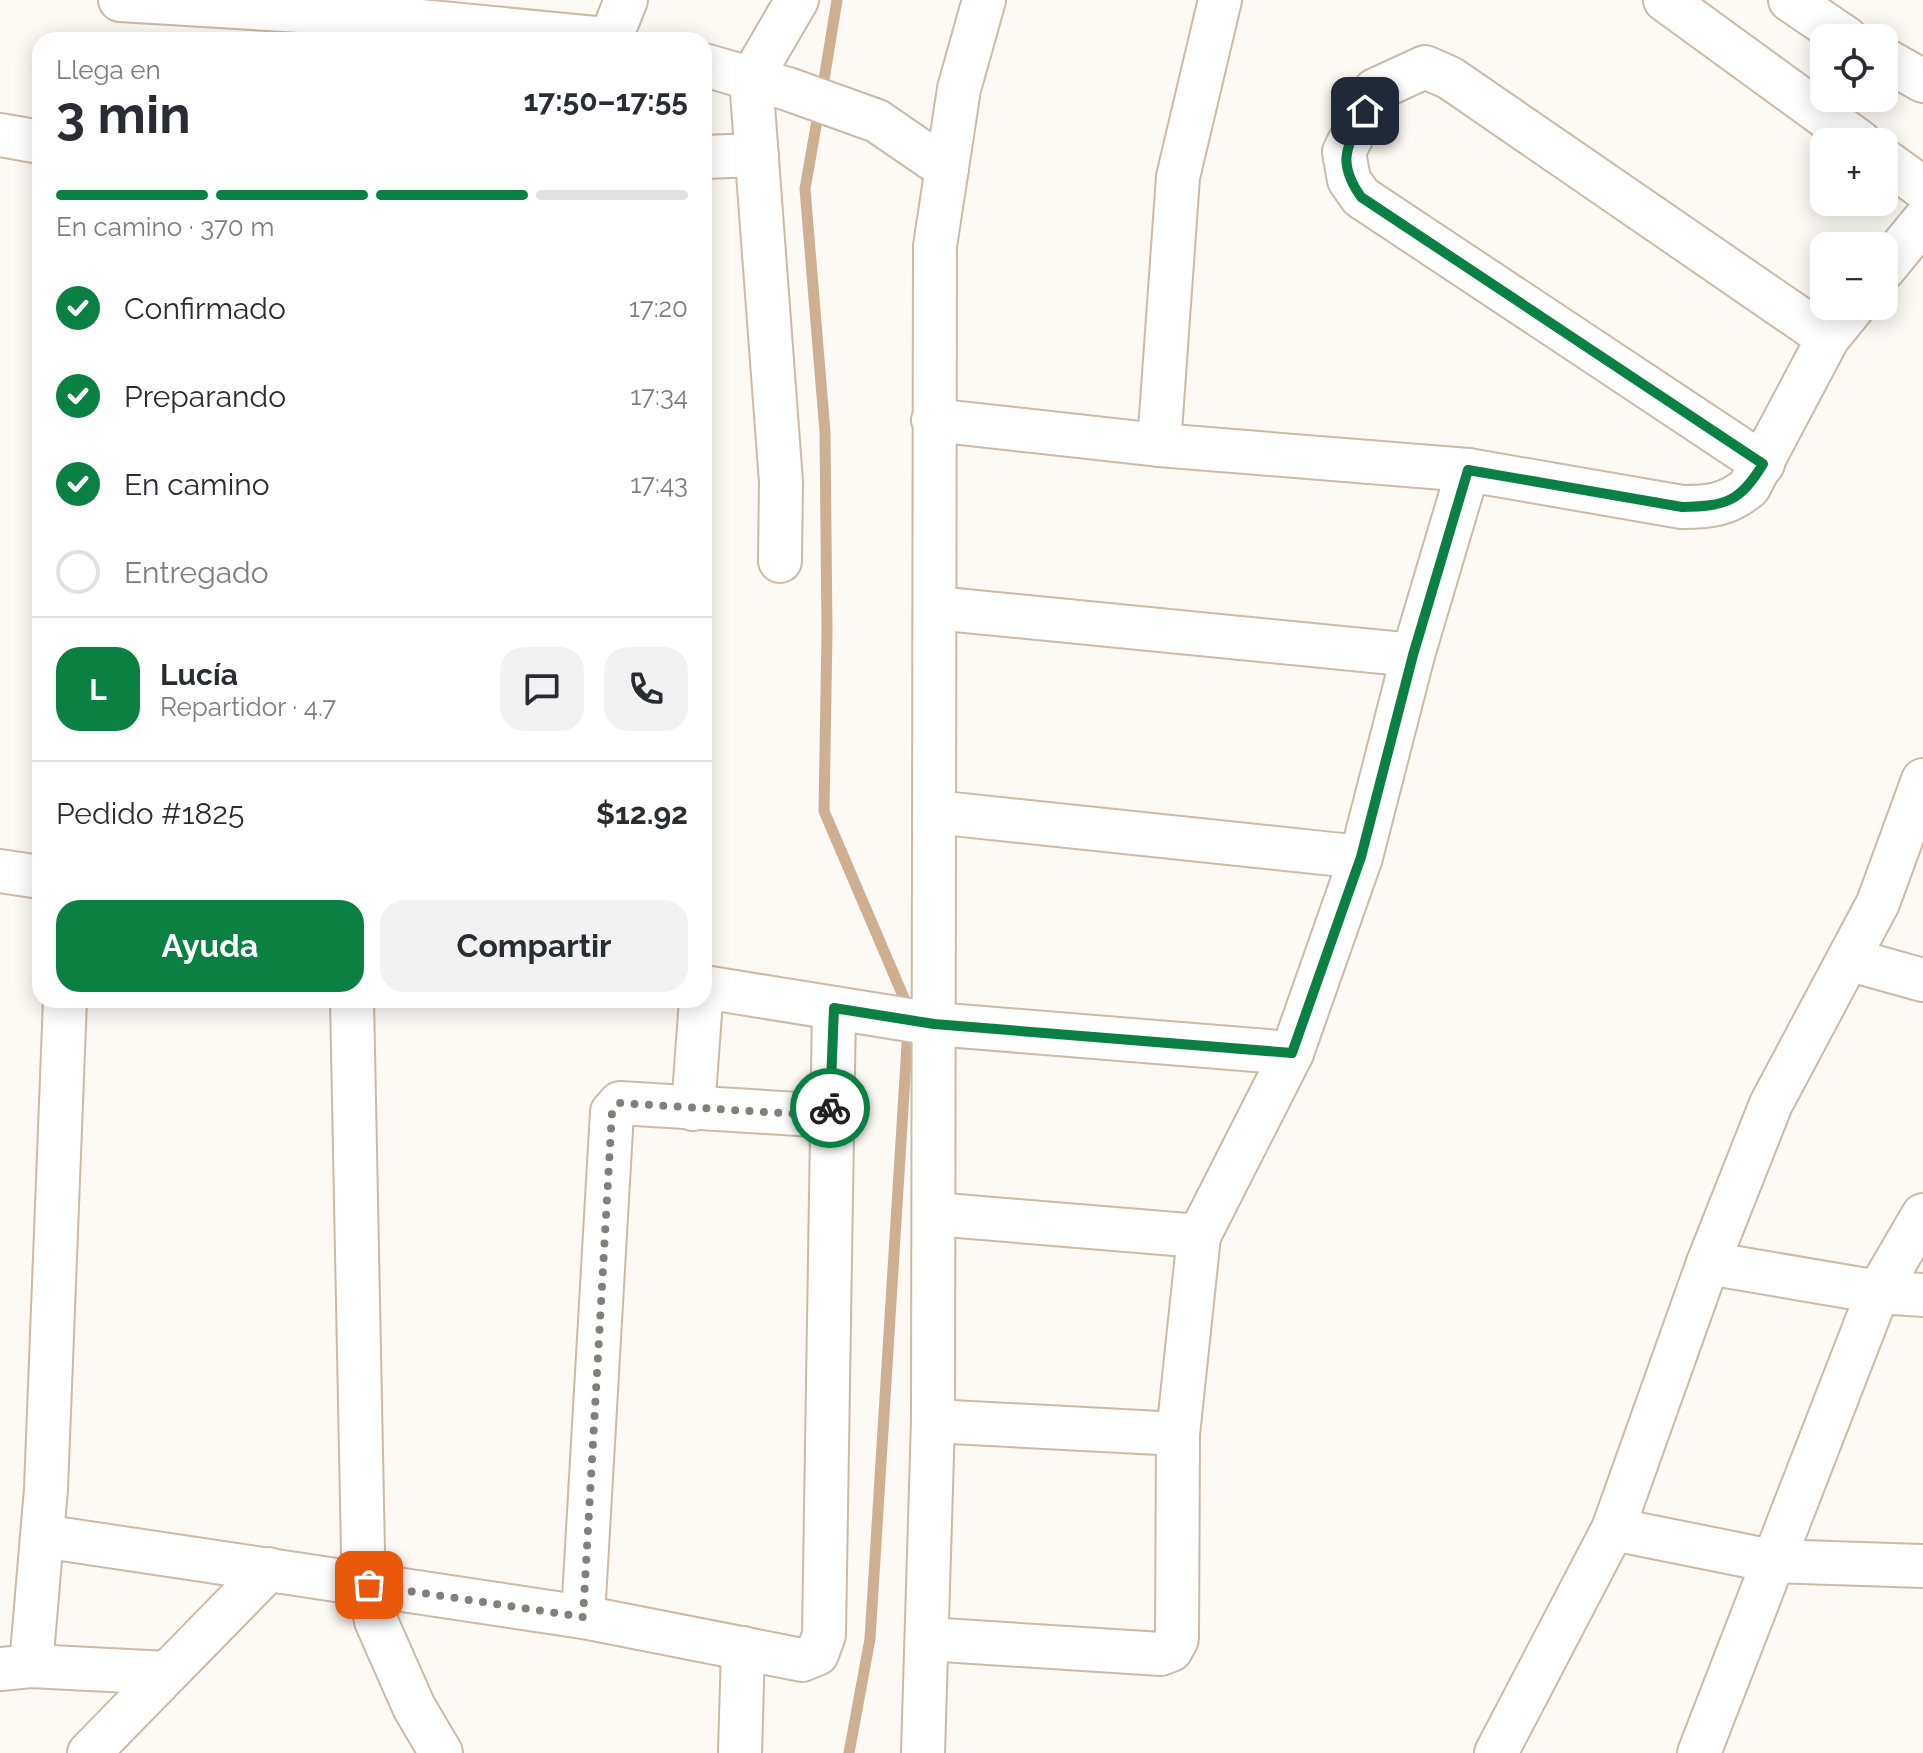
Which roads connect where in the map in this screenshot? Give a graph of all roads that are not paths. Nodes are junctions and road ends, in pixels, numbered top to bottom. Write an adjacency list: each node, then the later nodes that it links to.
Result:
1 (120, 0): 8 (street)
2 (626, 0): 11 (street)
3 (797, 0): 15 (street)
4 (984, 0): 21 (street)
5 (1220, 0): 29 (street)
6 (1665, 0): 16 (street)
7 (1790, 0): 9 (street)
8 (350, 18): 10 (street)
9 (1825, 24)
10 (525, 32)
11 (615, 32)
12 (712, 67): 15 (street)
13 (1898, 67): 14 (street)
14 (1923, 81)
15 (770, 84): 19 (street); 21 (street)
16 (1841, 128)
17 (0, 135): 18 (street)
18 (32, 141)
19 (757, 155): 20 (street); 32 (street)
20 (712, 157)
21 (947, 169): 28 (street)
22 (1898, 170): 23 (street)
23 (1923, 188)
24 (1923, 221): 25 (street)
25 (1898, 252)
26 (1843, 320): 27 (street)
27 (1828, 338): 30 (street); 30 (street)
28 (933, 420): 29 (street); 33 (street)
29 (1159, 445): 31 (street)
30 (1763, 464): 31 (street)
31 (1468, 470): 34 (street)
32 (780, 561)
33 (935, 608): 34 (street); 36 (street)
34 (1413, 655): 37 (street)
35 (1923, 780): 40 (street)
36 (934, 812): 37 (street); 47 (street)
37 (1361, 857): 48 (street)
38 (0, 871): 39 (street)
39 (32, 876)
40 (1851, 960): 41 (street); 54 (street)
41 (1923, 980)
42 (712, 988): 46 (street)
43 (65, 1008): 60 (street)
44 (352, 1008): 64 (street)
45 (700, 1008): 49 (street)
46 (834, 1008): 47 (street); 50 (street)
47 (916, 1021): 48 (street); 51 (street)
48 (1292, 1053): 53 (street)
49 (693, 1109): 50 (street); 65 (street)
50 (830, 1116): 67 (street)
51 (934, 1214): 53 (street); 57 (street)
52 (1923, 1215): 55 (street)
53 (1199, 1236): 58 (street)
54 (1708, 1263): 55 (street); 59 (street)
55 (1878, 1292): 56 (street); 61 (street)
56 (1923, 1295)
57 (933, 1421): 58 (street); 66 (street)
58 (1178, 1434): 66 (street)
59 (1613, 1529): 61 (street); 74 (street)
60 (42, 1536): 63 (street); 68 (street)
61 (1772, 1561): 62 (street); 75 (street)
62 (1923, 1566)
63 (269, 1569): 64 (street); 69 (street)
64 (369, 1585): 65 (street); 70 (street)
65 (583, 1617): 67 (street)
66 (927, 1639): 73 (street)
67 (743, 1648): 72 (street)
68 (16, 1668): 69 (street)
69 (167, 1673): 71 (street)
70 (439, 1752)
71 (89, 1753)
72 (740, 1753)
73 (923, 1753)
74 (1496, 1753)
75 (1699, 1753)

